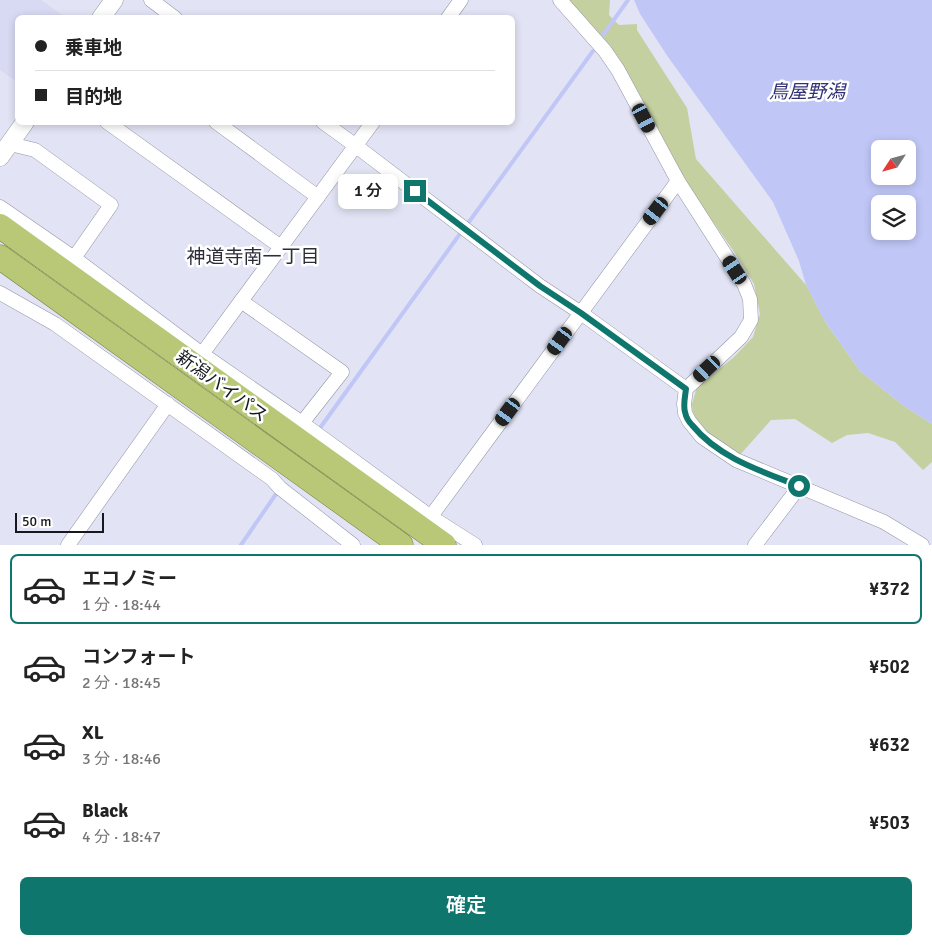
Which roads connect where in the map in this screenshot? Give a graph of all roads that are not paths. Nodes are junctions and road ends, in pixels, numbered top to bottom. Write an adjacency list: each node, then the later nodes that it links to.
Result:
1 (114, 0): 5 (street)
2 (150, 0): 6 (street)
3 (461, 0): 7 (street)
4 (560, 0): 15 (street)
5 (103, 15)
6 (171, 15)
7 (450, 15)
8 (23, 125): 14 (street)
9 (111, 125): 19 (street)
10 (220, 125): 16 (street)
11 (328, 125): 13 (street)
12 (371, 125): 13 (street)
13 (356, 146): 16 (street); 24 (street)
14 (5, 151): 21 (street)
15 (678, 181): 24 (street); 26 (street)
16 (318, 197): 19 (street)
17 (0, 207): 21 (street)
18 (0, 226): 36 (highway, 新潟バイパス)
19 (281, 247): 23 (street)
20 (0, 257): 30 (highway, 新潟バイパス)
21 (74, 258): 25 (street)
22 (0, 294): 27 (street)
23 (241, 301): 25 (street); 28 (street)
24 (581, 313): 26 (street); 31 (street)
25 (202, 354): 28 (street)
26 (686, 389): 29 (street)
27 (168, 404): 32 (street); 33 (street)
28 (302, 423): 31 (street)
29 (799, 486): 38 (street); 39 (street)
30 (350, 508): 34 (highway); 35 (highway, 新潟バイパス)
31 (428, 520): 37 (street)
32 (68, 545)
33 (353, 545)
34 (396, 545)
35 (401, 545)
36 (444, 545)
37 (475, 545)
38 (755, 545)
39 (922, 545)

